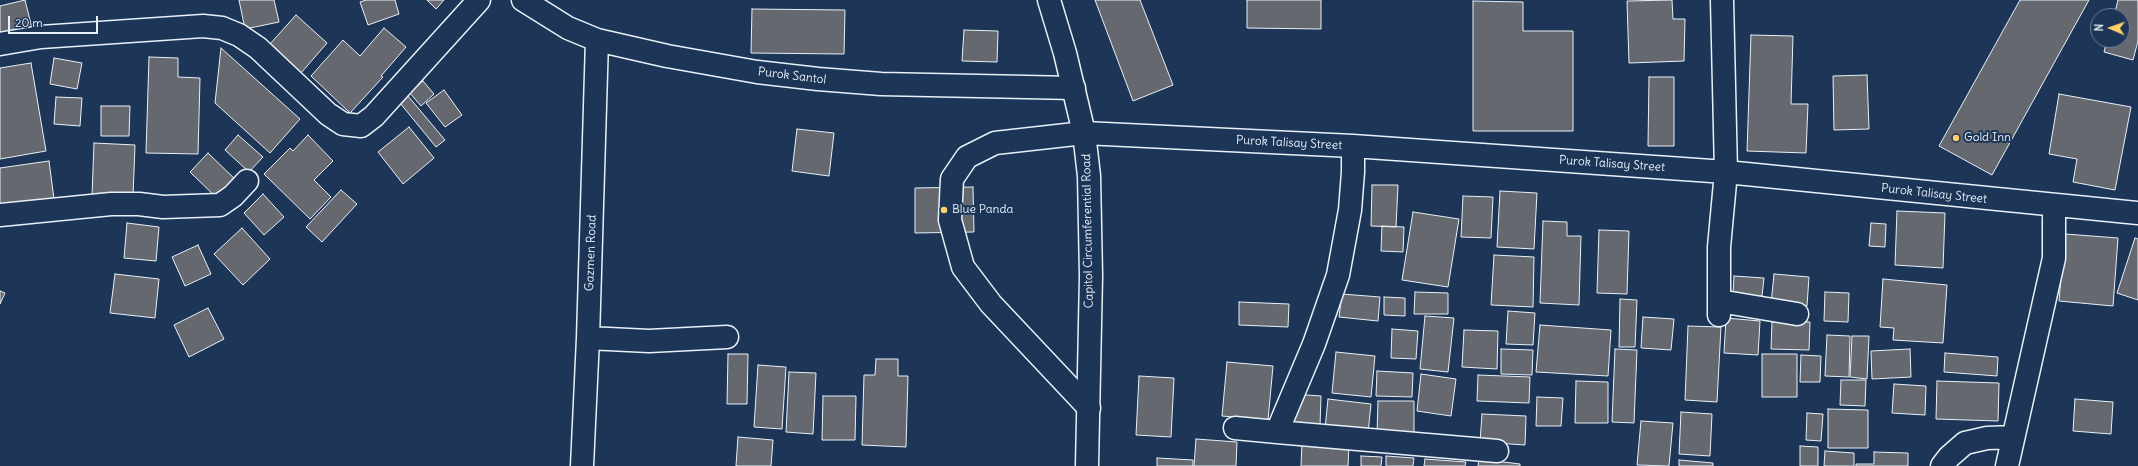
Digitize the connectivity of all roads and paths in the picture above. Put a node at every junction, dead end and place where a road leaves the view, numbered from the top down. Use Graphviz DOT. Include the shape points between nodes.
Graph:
graph roads {
  1 [pos="479,0"];
  2 [pos="523,0"];
  3 [pos="1049,0"];
  4 [pos="1722,0"];
  5 [pos="597,40"];
  6 [pos="0,44"];
  7 [pos="1074,88"];
  8 [pos="1084,133"];
  9 [pos="1353,146"];
  10 [pos="1726,172"];
  11 [pos="247,180"];
  12 [pos="2054,206"];
  13 [pos="2138,213"];
  14 [pos="0,215"];
  15 [pos="1797,314"];
  16 [pos="727,337"];
  17 [pos="588,338"];
  18 [pos="1089,408"];
  19 [pos="1235,428"];
  20 [pos="1277,432"];
  21 [pos="2013,437"];
  22 [pos="1497,452"];
  23 [pos="582,466"];
  24 [pos="1087,466"];
  25 [pos="1942,466"];
  26 [pos="2007,466"];
  1 -- 6 [label="street" via="362,126 343,124 328,114 258,48 239,35 222,28 203,26 41,37"];
  2 -- 5 [label="street, Purok Santol" via="568,28"];
  3 -- 7 [label="street, Capitol Circumferential Road"];
  4 -- 10 [label="street"];
  5 -- 7 [label="street, Purok Santol" via="667,56 818,79 924,85"];
  5 -- 17 [label="street, Gazmen Road"];
  7 -- 8 [label="street, Capitol Circumferential Road"];
  8 -- 9 [label="street, Purok Talisay Street"];
  8 -- 18 [label="street, Capitol Circumferential Road" via="1089,176 1090,228"];
  8 -- 18 [label="street, Purok Talisay Street" via="995,143 967,157 952,179 950,220 963,266 991,304"];
  9 -- 10 [label="street, Purok Talisay Street"];
  9 -- 20 [label="street" via="1350,210 1338,275 1314,344"];
  10 -- 12 [label="street, Purok Talisay Street"];
  10 -- 15 [label="street" via="1719,247 1719,308"];
  11 -- 14 [label="street" via="233,196 220,205 163,207 111,204"];
  12 -- 13 [label="street, Purok Talisay Street"];
  12 -- 21 [label="street" via="2054,258"];
  16 -- 17 [label="street" via="649,342"];
  17 -- 23 [label="street, Gazmen Road"];
  18 -- 24 [label="street, Capitol Circumferential Road"];
  19 -- 20 [label="street"];
  20 -- 22 [label="street"];
  21 -- 25 [label="street" via="1987,438 1965,443"];
  21 -- 26 [label="street"];
}
